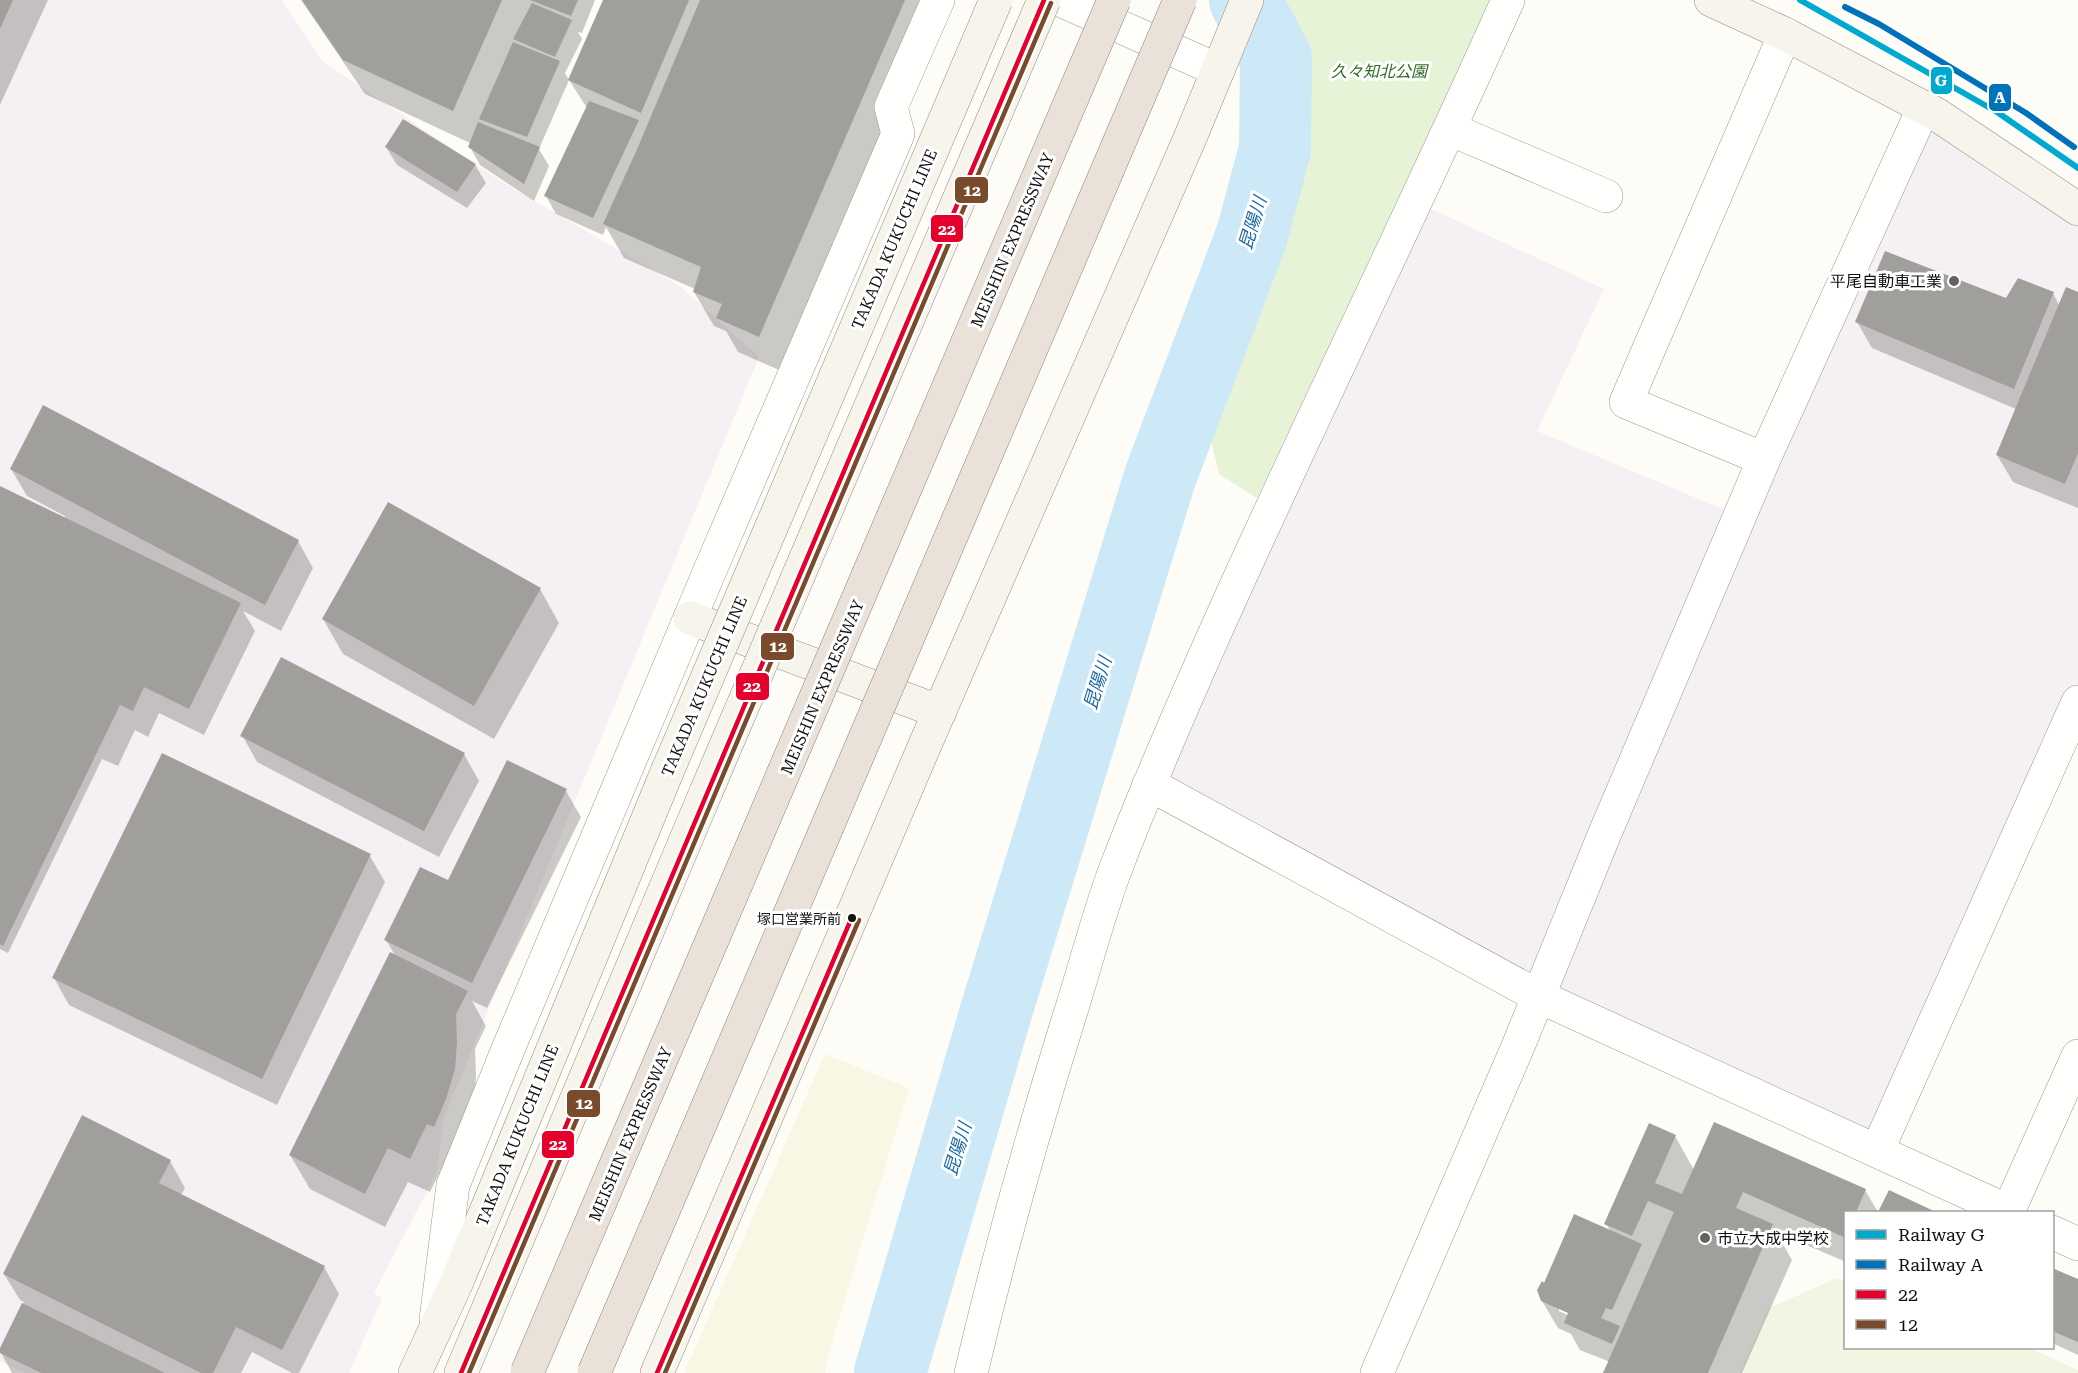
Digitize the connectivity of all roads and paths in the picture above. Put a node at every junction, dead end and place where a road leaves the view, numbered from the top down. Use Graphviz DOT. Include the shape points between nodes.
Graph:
graph roads {
  1 [pos="938,0"];
  2 [pos="996,0"];
  3 [pos="1044,0"];
  4 [pos="1060,0"];
  5 [pos="1114,0"];
  6 [pos="1180,0"];
  7 [pos="1247,0"];
  8 [pos="1508,0"];
  9 [pos="1711,0"];
  10 [pos="1785,34"];
  11 [pos="1218,70"];
  12 [pos="1924,106"];
  13 [pos="1450,129"];
  14 [pos="1606,196"];
  15 [pos="2078,210"];
  16 [pos="1764,459"];
  17 [pos="690,618"];
  18 [pos="2078,702"];
  19 [pos="940,712"];
  20 [pos="1149,784"];
  21 [pos="1538,996"];
  22 [pos="2078,1056"];
  23 [pos="1877,1151"];
  24 [pos="2007,1211"];
  25 [pos="2009,1211"];
  26 [pos="2054,1233"];
  27 [pos="2078,1244"];
  28 [pos="434,1334"];
  29 [pos="416,1373"];
  30 [pos="461,1373"];
  31 [pos="527,1373"];
  32 [pos="594,1373"];
  33 [pos="657,1373"];
  34 [pos="971,1373"];
  35 [pos="1377,1373"];
  1 -- 17 [label="street" via="891,107 898,134"];
  2 -- 28 [label="main road, TAKADA KUKUCHI LINE, bridge" via="667,772"];
  3 -- 30 [label="main road, bridge"];
  4 -- 11 [label="street"];
  5 -- 31 [label="highway, MEISHIN EXPRESSWAY, bridge"];
  6 -- 32 [label="highway, bridge"];
  7 -- 11 [label="main road"];
  8 -- 13 [label="street"];
  9 -- 10 [label="main road"];
  10 -- 12 [label="main road"];
  10 -- 16 [label="street" via="1626,402"];
  11 -- 19 [label="main road"];
  12 -- 15 [label="main road"];
  12 -- 16 [label="street"];
  13 -- 14 [label="street"];
  13 -- 20 [label="street" via="1292,463"];
  16 -- 21 [label="street"];
  17 -- 19 [label="main road"];
  17 -- 28 [label="street" via="453,1185"];
  18 -- 23 [label="street"];
  19 -- 33 [label="main road"];
  20 -- 21 [label="street"];
  20 -- 34 [label="street" via="1113,876 1056,1058"];
  21 -- 23 [label="street"];
  21 -- 35 [label="street"];
  22 -- 25 [label="street"];
  23 -- 24 [label="street"];
  26 -- 27 [label="street"];
  28 -- 29 [label="main road, TAKADA KUKUCHI LINE"];
}
